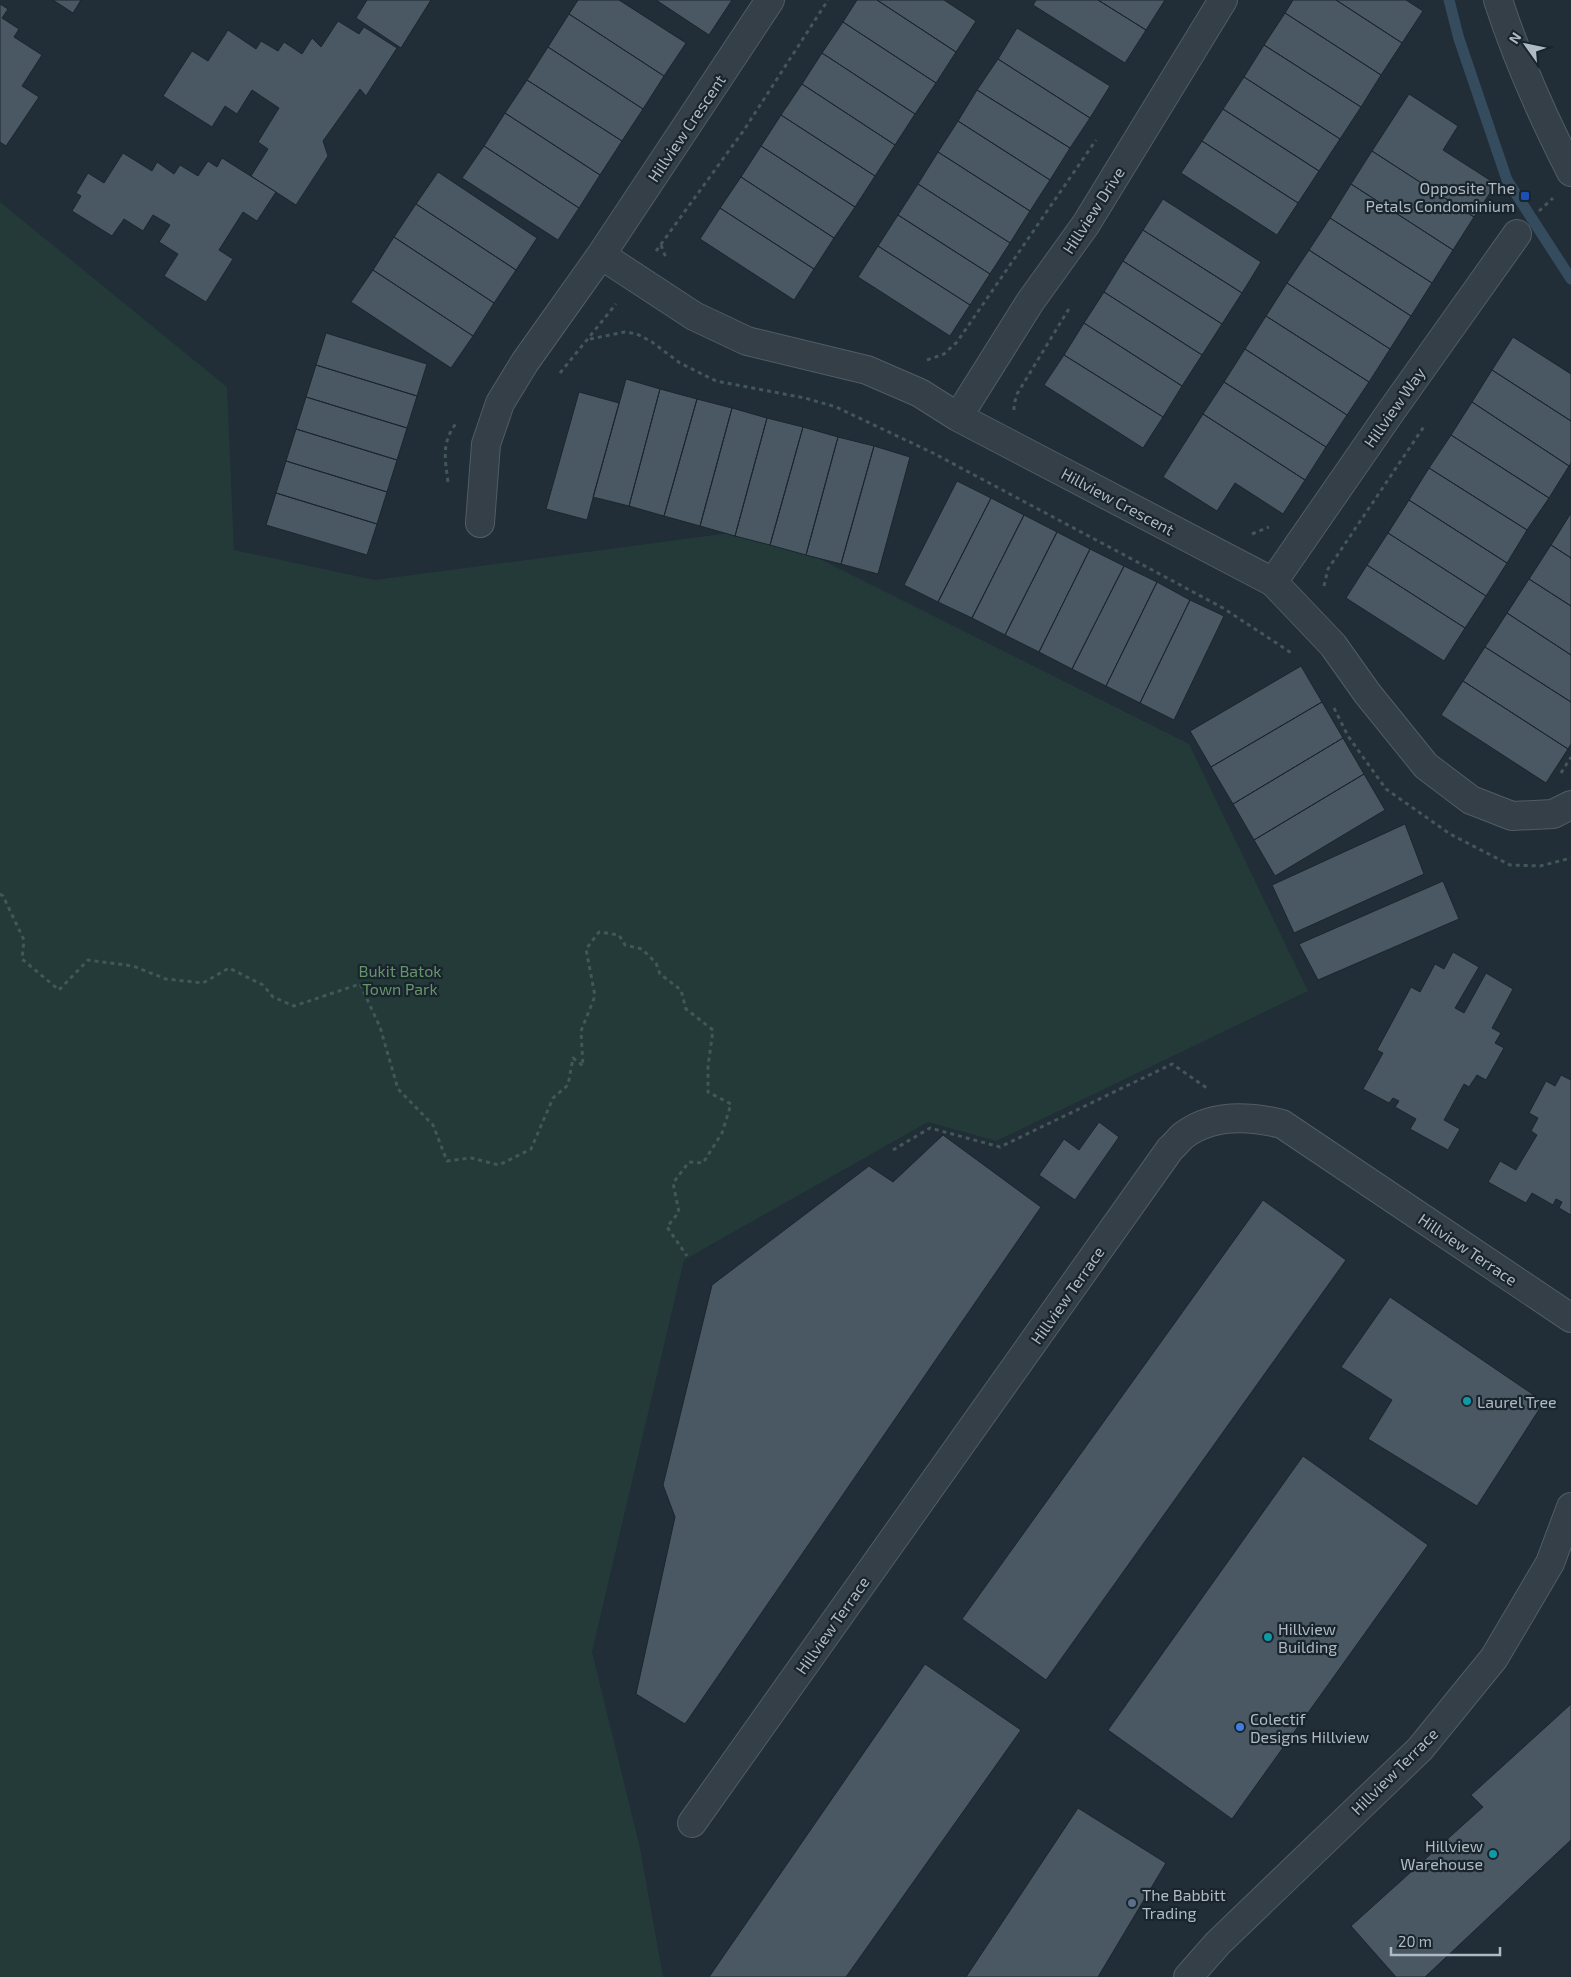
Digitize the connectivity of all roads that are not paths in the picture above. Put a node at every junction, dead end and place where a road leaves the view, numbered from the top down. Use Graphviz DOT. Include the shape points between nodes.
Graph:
graph roads {
  1 [pos="770,0"];
  2 [pos="1223,0"];
  3 [pos="1498,0"];
  4 [pos="1571,172"];
  5 [pos="1517,234"];
  6 [pos="601,255"];
  7 [pos="958,417"];
  8 [pos="480,523"];
  9 [pos="1273,582"];
  10 [pos="1571,805"];
  11 [pos="1571,1318"];
  12 [pos="1571,1507"];
  13 [pos="692,1823"];
  14 [pos="1188,1977"];
  1 -- 6 [label="street, Hillview Crescent"];
  2 -- 7 [label="street, Hillview Drive" via="1086,224 1030,302"];
  3 -- 4 [label="street" via="1508,32"];
  5 -- 9 [label="street, Hillview Way"];
  6 -- 7 [label="street, Hillview Crescent" via="694,316 747,341 867,370 920,393"];
  6 -- 8 [label="street, Hillview Crescent" via="500,403 486,444"];
  7 -- 9 [label="street, Hillview Crescent"];
  9 -- 10 [label="street, Hillview Crescent" via="1333,645 1426,766 1471,800 1512,816 1553,814"];
  11 -- 13 [label="street, Hillview Terrace" via="1282,1124 1250,1118 1222,1119 1184,1135 1170,1149"];
  12 -- 14 [label="street, Hillview Terrace" via="1550,1563 1494,1658 1420,1749 1218,1943"];
}
